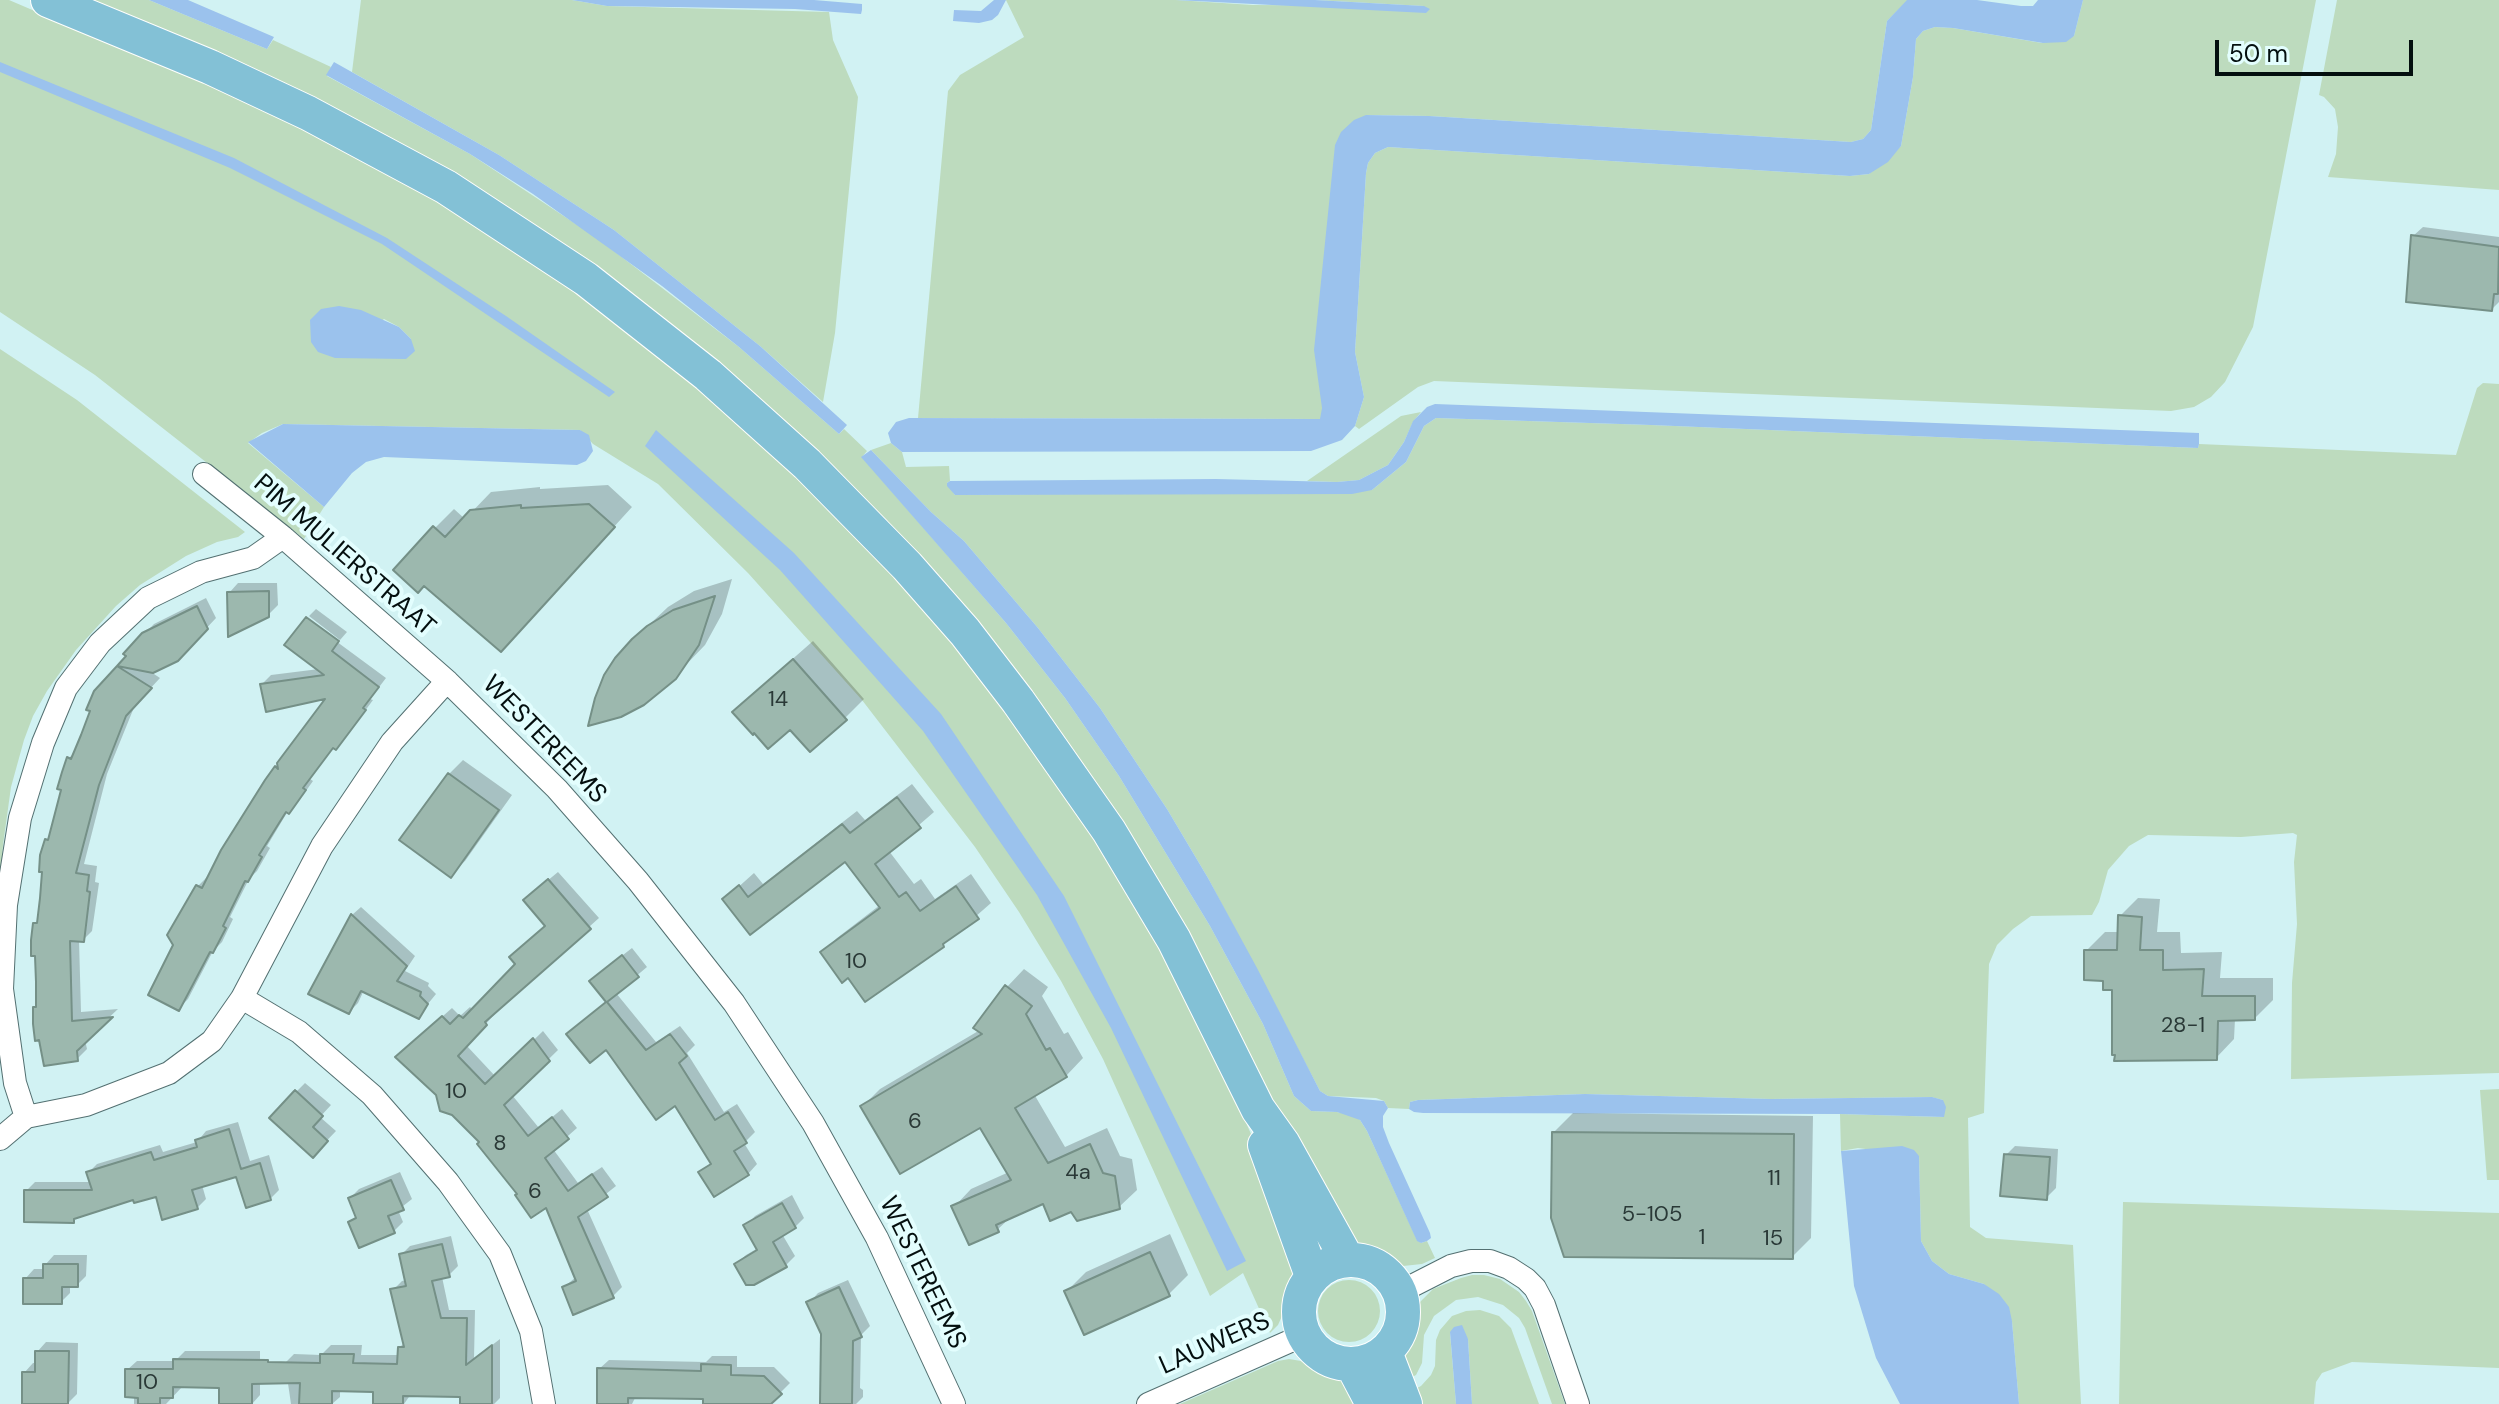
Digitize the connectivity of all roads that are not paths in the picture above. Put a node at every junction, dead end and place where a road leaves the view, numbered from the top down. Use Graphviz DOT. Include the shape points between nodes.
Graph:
graph roads {
  1 [pos="48,0"];
  2 [pos="204,474"];
  3 [pos="283,537"];
  4 [pos="447,681"];
  5 [pos="242,998"];
  6 [pos="1258,1109"];
  7 [pos="26,1117"];
  8 [pos="0,1139"];
  9 [pos="1347,1259"];
  10 [pos="1312,1276"];
  11 [pos="1400,1292"];
  12 [pos="1304,1335"];
  13 [pos="1385,1352"];
  14 [pos="1352,1364"];
  15 [pos="544,1404"];
  16 [pos="954,1404"];
  17 [pos="1148,1404"];
  18 [pos="1373,1404"];
  19 [pos="1405,1404"];
  20 [pos="1578,1404"];
  1 -- 6 [label="main road" via="266,93 446,187 586,279 708,375 807,464 965,632 1055,753 1174,940"];
  2 -- 3 [label="street, PIM MULIERSTRAAT"];
  3 -- 4 [label="street, PIM MULIERSTRAAT"];
  3 -- 7 [label="street" via="253,558 201,572 148,598 100,643 66,688 20,818 6,905 2,989 15,1083"];
  4 -- 5 [label="street, WESTEREEMS" via="392,742 322,846"];
  4 -- 16 [label="street, WESTEREEMS" via="557,789 734,1003 813,1123 870,1225"];
  5 -- 7 [label="street, WESTEREEMS" via="212,1041 169,1073 86,1105"];
  5 -- 15 [label="street" via="299,1032 372,1095 448,1182 500,1254 531,1331"];
  6 -- 9 [label="main road"];
  6 -- 10 [label="main road" via="1267,1152"];
  7 -- 8 [label="street, WESTEREEMS"];
  9 -- 10 [label="main road"];
  9 -- 11 [label="main road" via="1368,1262 1387,1273"];
  10 -- 12 [label="main road" via="1299,1314"];
  11 -- 13 [label="main road" via="1404,1313 1398,1335"];
  11 -- 20 [label="street" via="1471,1261 1509,1268 1535,1288 1544,1305"];
  12 -- 14 [label="main road" via="1317,1351"];
  12 -- 17 [label="street, LAUWERS"];
  13 -- 14 [label="main road"];
  13 -- 19 [label="main road"];
  14 -- 18 [label="main road"];
}
